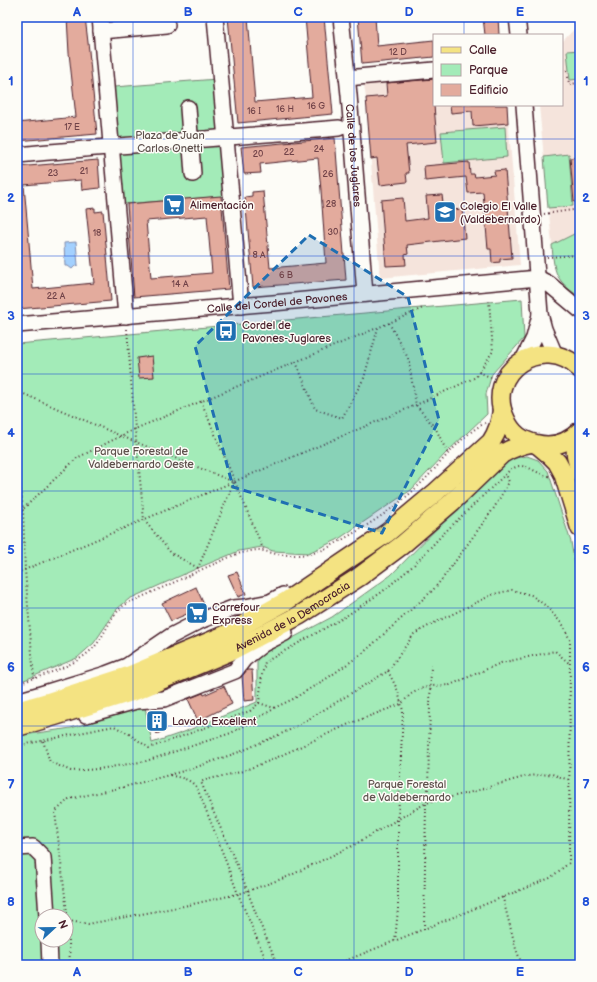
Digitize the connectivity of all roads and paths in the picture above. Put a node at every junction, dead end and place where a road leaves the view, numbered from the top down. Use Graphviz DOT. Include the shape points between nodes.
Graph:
graph roads {
  1 [pos="216,17"];
  2 [pos="341,17"];
  3 [pos="518,17"];
  4 [pos="124,23"];
  5 [pos="101,24"];
  6 [pos="167,25"];
  7 [pos="519,34"];
  8 [pos="433,70"];
  9 [pos="563,71"];
  10 [pos="347,78"];
  11 [pos="580,84"];
  12 [pos="524,106"];
  13 [pos="188,108"];
  14 [pos="339,128"];
  15 [pos="226,138"];
  16 [pos="190,140"];
  17 [pos="111,146"];
  18 [pos="17,155"];
  19 [pos="193,174"];
  20 [pos="580,209"];
  21 [pos="549,213"];
  22 [pos="580,255"];
  23 [pos="546,257"];
  24 [pos="538,278"];
  25 [pos="365,294"];
  26 [pos="489,302"];
  27 [pos="241,306"];
  28 [pos="423,308"];
  29 [pos="580,310"];
  30 [pos="540,314"];
  31 [pos="126,316"];
  32 [pos="389,323"];
  33 [pos="17,325"];
  34 [pos="378,328"];
  35 [pos="566,355"];
  36 [pos="523,360"];
  37 [pos="296,362"];
  38 [pos="580,369"];
  39 [pos="479,372"];
  40 [pos="494,378"];
  41 [pos="17,391"];
  42 [pos="201,401"];
  43 [pos="416,405"];
  44 [pos="502,410"];
  45 [pos="488,421"];
  46 [pos="135,429"];
  47 [pos="577,433"];
  48 [pos="120,436"];
  49 [pos="136,442"];
  50 [pos="534,444"];
  51 [pos="449,454"];
  52 [pos="17,458"];
  53 [pos="580,472"];
  54 [pos="506,474"];
  55 [pos="234,482"];
  56 [pos="23,509"];
  57 [pos="17,518"];
  58 [pos="144,520"];
  59 [pos="580,528"];
  60 [pos="387,533"];
  61 [pos="264,552"];
  62 [pos="25,570"];
  63 [pos="198,570"];
  64 [pos="17,573"];
  65 [pos="432,664"];
  66 [pos="570,664"];
  67 [pos="388,672"];
  68 [pos="34,678"];
  69 [pos="17,684"];
  70 [pos="431,686"];
  71 [pos="17,701"];
  72 [pos="260,703"];
  73 [pos="401,704"];
  74 [pos="274,708"];
  75 [pos="17,711"];
  76 [pos="17,728"];
  77 [pos="43,741"];
  78 [pos="170,775"];
  79 [pos="569,780"];
  80 [pos="426,803"];
  81 [pos="398,819"];
  82 [pos="17,848"];
  83 [pos="248,891"];
  84 [pos="238,894"];
  85 [pos="503,897"];
  86 [pos="46,908"];
  87 [pos="66,908"];
  88 [pos="74,922"];
  89 [pos="424,929"];
  90 [pos="395,941"];
  91 [pos="49,948"];
  92 [pos="69,948"];
  93 [pos="50,965"];
  94 [pos="70,965"];
  95 [pos="266,965"];
  96 [pos="278,965"];
  97 [pos="336,965"];
  98 [pos="522,965"];
  1 -- 15 [label="street"];
  2 -- 10 [label="street, Calle de los Juglares"];
  3 -- 7 [label="street"];
  4 -- 5 [label="street"];
  4 -- 6 [label="street"];
  5 -- 17 [label="street"];
  8 -- 10 [label="street"];
  9 -- 11 [label="path" via="567,70 569,84"];
  10 -- 25 [label="street, Calle de los Juglares"];
  12 -- 24 [label="street"];
  13 -- 16 [label="street"];
  14 -- 15 [label="street"];
  15 -- 16 [label="street"];
  15 -- 27 [label="street"];
  16 -- 17 [label="street"];
  16 -- 19 [label="street"];
  17 -- 18 [label="street"];
  17 -- 31 [label="street"];
  20 -- 21 [label="path"];
  22 -- 23 [label="path"];
  24 -- 25 [label="street, Calle del Cordel de Pavones"];
  24 -- 29 [label="street"];
  24 -- 30 [label="street"];
  25 -- 27 [label="street, Calle del Cordel de Pavones"];
  26 -- 39 [label="path" via="493,351"];
  27 -- 31 [label="street, Calle del Cordel de Pavones"];
  28 -- 32 [label="path"];
  30 -- 35 [label="street" via="544,329"];
  30 -- 36 [label="street" via="534,338"];
  31 -- 33 [label="street, Calle del Cordel de Pavones"];
  31 -- 46 [label="path"];
  32 -- 34 [label="path"];
  32 -- 43 [label="path" via="408,358"];
  34 -- 37 [label="path"];
  34 -- 37 [label="path" via="364,378 342,418 315,409"];
  35 -- 36 [label="main road" via="546,354"];
  35 -- 38 [label="main road"];
  36 -- 44 [label="main road" via="511,370 504,382"];
  37 -- 42 [label="path"];
  39 -- 40 [label="path"];
  39 -- 43 [label="path" via="476,377"];
  41 -- 48 [label="path"];
  42 -- 46 [label="path"];
  42 -- 55 [label="path"];
  43 -- 51 [label="path" via="436,430"];
  43 -- 55 [label="path"];
  44 -- 50 [label="main road" via="512,430"];
  44 -- 60 [label="main road, Avenida de la Democracia" via="500,425 491,442"];
  45 -- 51 [label="path" via="476,427"];
  46 -- 48 [label="path"];
  46 -- 49 [label="path"];
  47 -- 50 [label="main road, Avenida de la Democracia" via="559,444"];
  47 -- 53 [label="main road" via="576,456"];
  48 -- 49 [label="path"];
  48 -- 56 [label="path" via="76,458"];
  49 -- 55 [label="path"];
  49 -- 58 [label="path"];
  50 -- 59 [label="main road" via="554,459 563,473"];
  50 -- 76 [label="main road, Avenida de la Democracia" via="520,445 502,454 402,545 359,577 300,615 231,651 135,691"];
  51 -- 61 [label="path" via="402,500 375,520 326,549 299,556"];
  52 -- 56 [label="path"];
  54 -- 74 [label="path" via="510,482 494,508 433,590 363,654 323,681"];
  55 -- 58 [label="path"];
  55 -- 61 [label="path"];
  55 -- 63 [label="path"];
  56 -- 57 [label="path"];
  56 -- 62 [label="path"];
  58 -- 62 [label="path"];
  58 -- 63 [label="path" via="171,553"];
  60 -- 71 [label="street" via="270,602 233,608 202,620 172,636 127,666"];
  60 -- 75 [label="main road, Avenida de la Democracia" via="285,602 225,635 128,676"];
  61 -- 63 [label="path" via="258,550 239,554"];
  62 -- 64 [label="path"];
  62 -- 68 [label="path"];
  63 -- 68 [label="path" via="130,602 115,615 95,646 87,653 66,667"];
  65 -- 70 [label="path"];
  66 -- 67 [label="path" via="570,640 563,626 541,602 531,595 512,590 494,594 414,634"];
  66 -- 70 [label="path" via="555,651 501,663 450,685"];
  66 -- 79 [label="path"];
  67 -- 73 [label="path"];
  67 -- 78 [label="path" via="292,729 242,750"];
  68 -- 69 [label="path"];
  70 -- 73 [label="path" via="411,694"];
  70 -- 80 [label="path"];
  72 -- 74 [label="path"];
  73 -- 81 [label="path" via="404,711"];
  73 -- 83 [label="path" via="348,724 269,761 202,782"];
  74 -- 77 [label="path" via="231,733 146,761 99,769 71,770 50,762"];
  78 -- 84 [label="path" via="184,778 197,788"];
  78 -- 87 [label="path" via="70,798 55,812"];
  79 -- 80 [label="path" via="552,774 526,776"];
  79 -- 85 [label="path" via="569,863 550,878"];
  80 -- 81 [label="path"];
  80 -- 89 [label="path"];
  81 -- 83 [label="path" via="352,846 287,877"];
  81 -- 90 [label="path" via="398,909"];
  82 -- 86 [label="street" via="40,849 43,857"];
  83 -- 84 [label="path"];
  83 -- 96 [label="path"];
  84 -- 88 [label="path" via="88,924"];
  84 -- 95 [label="path"];
  85 -- 89 [label="path"];
  85 -- 98 [label="path"];
  89 -- 90 [label="path"];
  90 -- 97 [label="path"];
  91 -- 93 [label="street"];
  92 -- 94 [label="path"];
}
